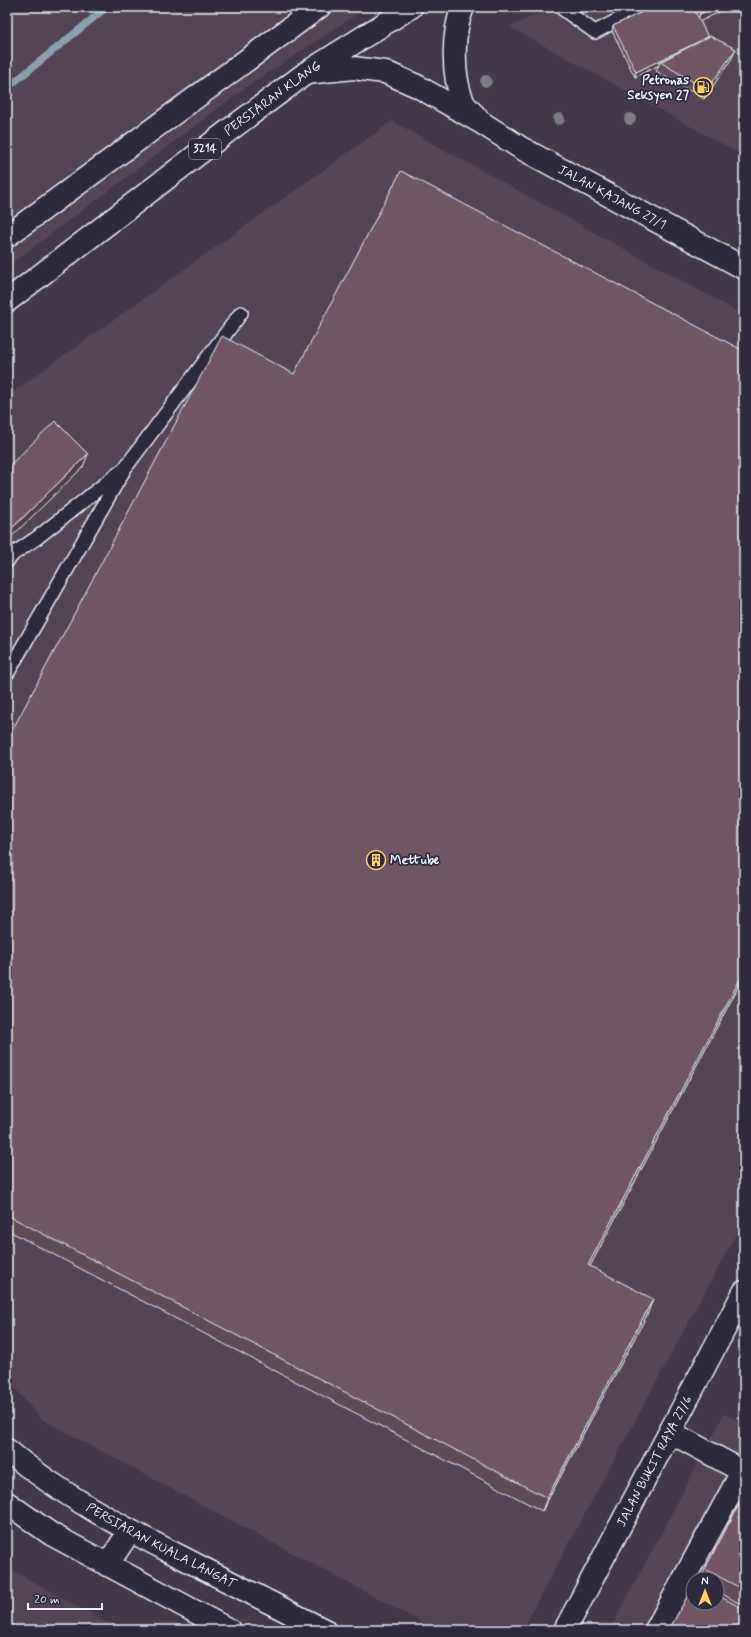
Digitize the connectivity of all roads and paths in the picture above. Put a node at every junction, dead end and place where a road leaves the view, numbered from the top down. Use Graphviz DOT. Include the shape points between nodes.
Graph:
graph roads {
  1 [pos="319,7"];
  2 [pos="411,7"];
  3 [pos="463,7"];
  4 [pos="560,7"];
  5 [pos="643,7"];
  6 [pos="306,73"];
  7 [pos="482,123"];
  8 [pos="7,236"];
  9 [pos="744,268"];
  10 [pos="7,300"];
  11 [pos="241,313"];
  12 [pos="125,468"];
  13 [pos="7,561"];
  14 [pos="7,674"];
  15 [pos="744,1292"];
  16 [pos="670,1432"];
  17 [pos="7,1450"];
  18 [pos="743,1472"];
  19 [pos="7,1503"];
  20 [pos="130,1531"];
  21 [pos="107,1565"];
  22 [pos="694,1571"];
  23 [pos="685,1589"];
  24 [pos="229,1630"];
  25 [pos="324,1630"];
  26 [pos="565,1630"];
  27 [pos="656,1630"];
  1 -- 8 [label="main road"];
  2 -- 6 [label="main road, PERSIARAN KLANG / 3214"];
  3 -- 7 [label="main road, JALAN KAJANG 27/1" via="455,41 457,76 463,103"];
  4 -- 5 [label="lane" via="595,32"];
  6 -- 7 [label="main road, JALAN KAJANG 27/1" via="353,68 385,72 417,86"];
  6 -- 10 [label="main road, PERSIARAN KLANG / 3214"];
  7 -- 9 [label="main road, JALAN KAJANG 27/1" via="520,148"];
  11 -- 12 [label="lane"];
  12 -- 13 [label="lane"];
  12 -- 14 [label="lane"];
  15 -- 16 [label="main road, JALAN BUKIT RAYA 27/6"];
  16 -- 18 [label="main road"];
  16 -- 26 [label="main road, JALAN BUKIT RAYA 27/6"];
  17 -- 20 [label="main road, PERSIARAN KUALA LANGAT" via="26,1466 73,1497"];
  18 -- 22 [label="main road"];
  19 -- 21 [label="main road" via="51,1534"];
  20 -- 21 [label="main road"];
  20 -- 25 [label="main road, PERSIARAN KUALA LANGAT"];
  21 -- 24 [label="main road"];
  23 -- 27 [label="main road"];
}
